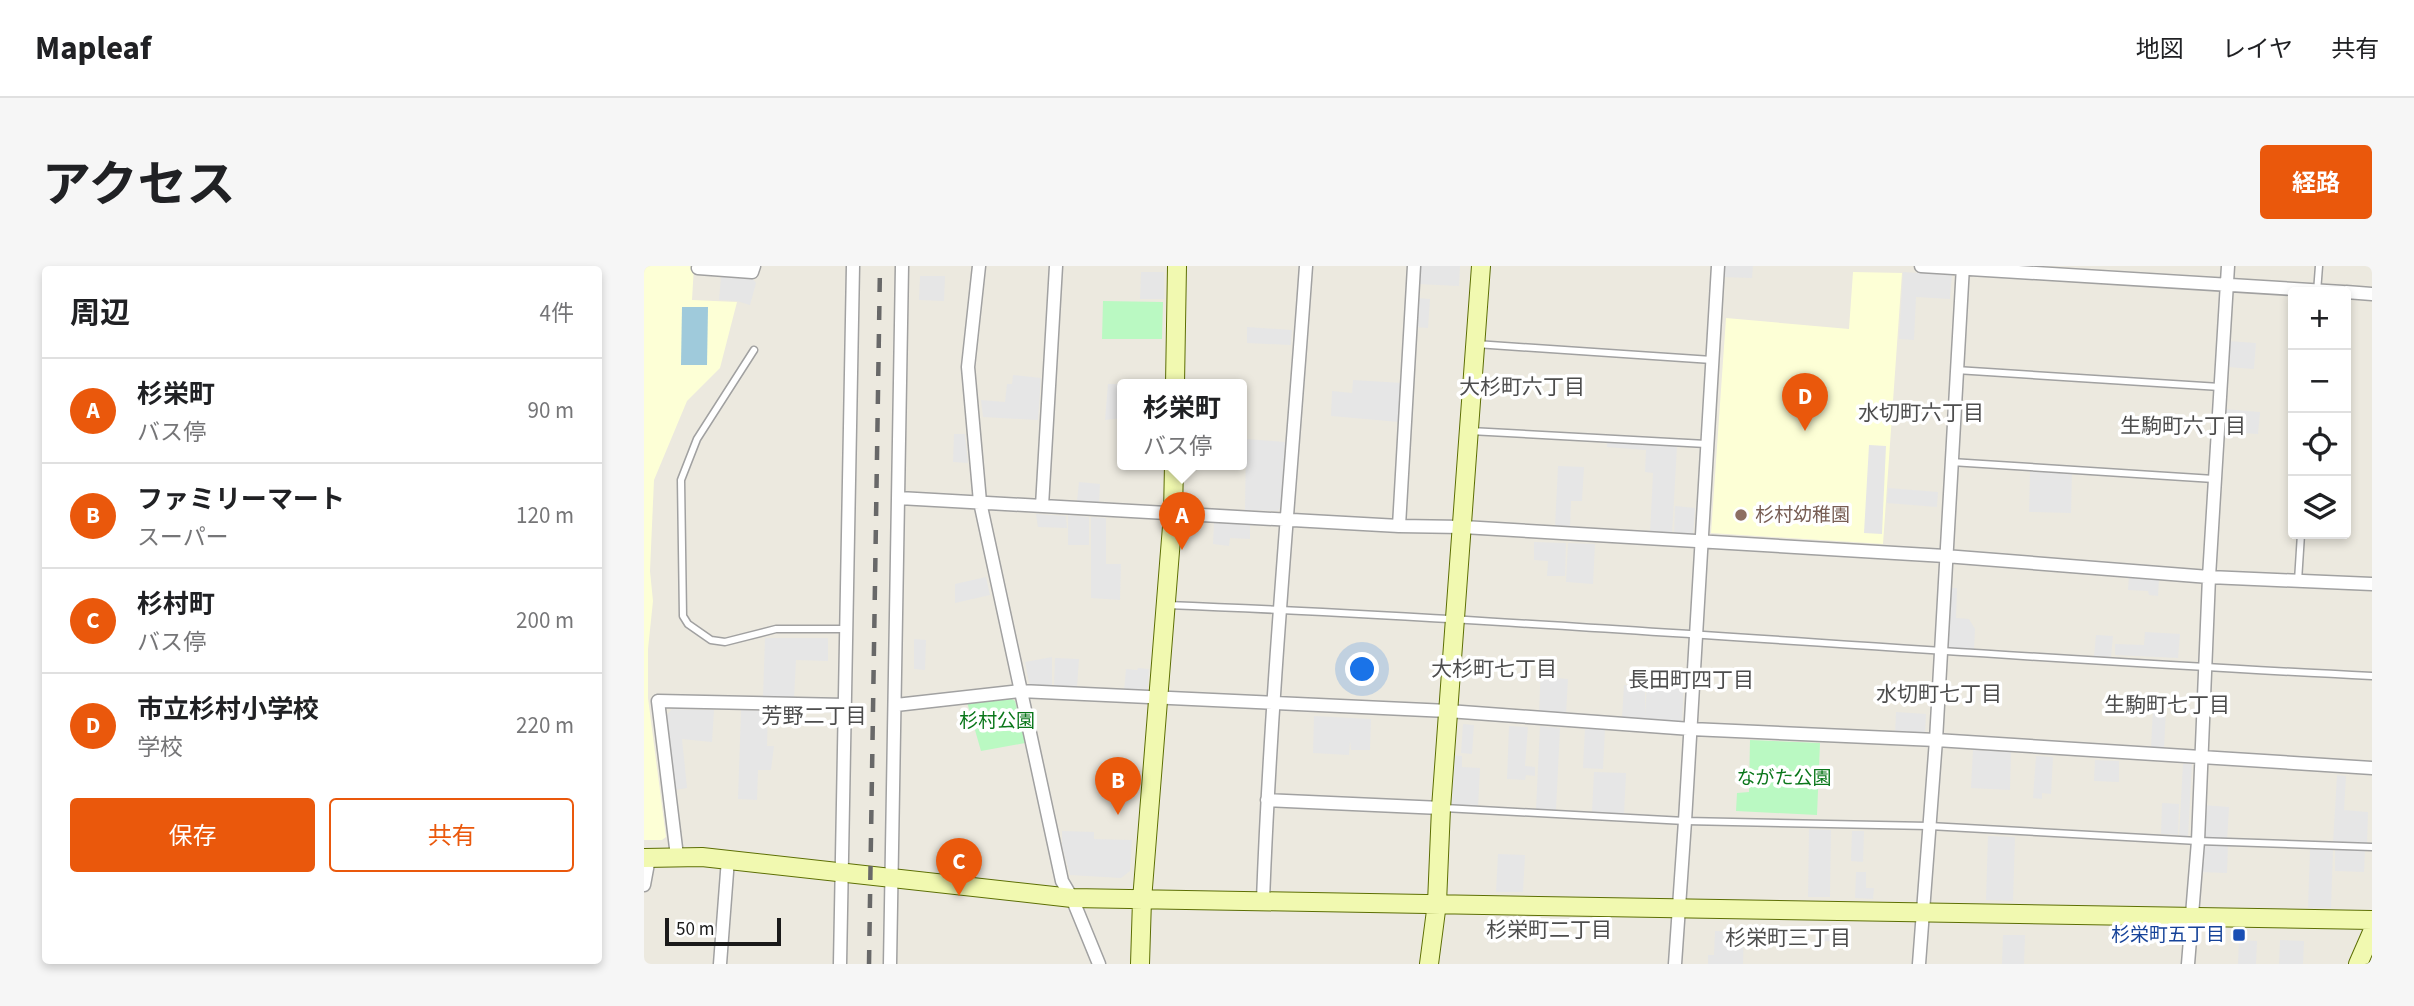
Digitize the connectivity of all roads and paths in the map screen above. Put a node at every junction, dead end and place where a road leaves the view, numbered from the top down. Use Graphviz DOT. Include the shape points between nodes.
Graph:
graph roads {
  1 [pos="699,266"];
  2 [pos="754,266"];
  3 [pos="853,266"];
  4 [pos="902,266"];
  5 [pos="979,266"];
  6 [pos="1056,266"];
  7 [pos="1177,266"];
  8 [pos="1306,266"];
  9 [pos="1414,266"];
  10 [pos="1481,266"];
  11 [pos="1718,266"];
  12 [pos="1921,266"];
  13 [pos="2228,266"];
  14 [pos="2319,266"];
  15 [pos="1963,267"];
  16 [pos="2227,286"];
  17 [pos="2317,287"];
  18 [pos="2288,289"];
  19 [pos="2351,292"];
  20 [pos="2372,294"];
  21 [pos="1475,344"];
  22 [pos="754,350"];
  23 [pos="1712,360"];
  24 [pos="1956,370"];
  25 [pos="1175,379"];
  26 [pos="2220,387"];
  27 [pos="1469,431"];
  28 [pos="1706,444"];
  29 [pos="1950,462"];
  30 [pos="1174,470"];
  31 [pos="2214,479"];
  32 [pos="899,498"];
  33 [pos="980,502"];
  34 [pos="1042,506"];
  35 [pos="1173,514"];
  36 [pos="1288,519"];
  37 [pos="1399,526"];
  38 [pos="1463,527"];
  39 [pos="2301,539"];
  40 [pos="1701,542"];
  41 [pos="1945,556"];
  42 [pos="2209,577"];
  43 [pos="2298,581"];
  44 [pos="2372,584"];
  45 [pos="1165,605"];
  46 [pos="1279,610"];
  47 [pos="1456,620"];
  48 [pos="846,629"];
  49 [pos="1696,633"];
  50 [pos="1940,650"];
  51 [pos="2205,668"];
  52 [pos="2372,676"];
  53 [pos="1020,691"];
  54 [pos="1158,698"];
  55 [pos="1275,704"];
  56 [pos="845,705"];
  57 [pos="896,705"];
  58 [pos="1448,710"];
  59 [pos="1691,729"];
  60 [pos="1936,740"];
  61 [pos="2202,756"];
  62 [pos="2372,768"];
  63 [pos="1267,800"];
  64 [pos="1441,808"];
  65 [pos="1685,821"];
  66 [pos="1929,826"];
  67 [pos="2198,841"];
  68 [pos="2372,847"];
  69 [pos="677,856"];
  70 [pos="646,858"];
  71 [pos="728,859"];
  72 [pos="843,872"];
  73 [pos="892,878"];
  74 [pos="644,885"];
  75 [pos="1072,898"];
  76 [pos="1142,900"];
  77 [pos="1263,900"];
  78 [pos="1437,903"];
  79 [pos="1680,908"];
  80 [pos="1922,912"];
  81 [pos="2193,917"];
  82 [pos="2372,920"];
  83 [pos="2372,932"];
  84 [pos="720,964"];
  85 [pos="840,964"];
  86 [pos="891,964"];
  87 [pos="1099,964"];
  88 [pos="1140,964"];
  89 [pos="1429,964"];
  90 [pos="1675,964"];
  91 [pos="1919,964"];
  92 [pos="2188,964"];
  93 [pos="2358,964"];
  1 -- 2 [label="street" via="752,272"];
  3 -- 48 [label="street"];
  4 -- 32 [label="street"];
  5 -- 33 [label="street" via="968,367"];
  6 -- 34 [label="street"];
  7 -- 25 [label="street"];
  8 -- 36 [label="street"];
  9 -- 37 [label="street"];
  10 -- 21 [label="street"];
  11 -- 23 [label="street"];
  12 -- 15 [label="street"];
  13 -- 16 [label="street"];
  14 -- 17 [label="lane"];
  15 -- 16 [label="street"];
  15 -- 24 [label="street"];
  16 -- 18 [label="street"];
  16 -- 26 [label="street"];
  19 -- 20 [label="street"];
  21 -- 23 [label="lane"];
  21 -- 27 [label="street"];
  22 -- 48 [label="lane" via="697,439 681,480 683,616 711,640 725,642 776,629"];
  23 -- 28 [label="street"];
  24 -- 26 [label="lane"];
  24 -- 29 [label="street"];
  26 -- 31 [label="street"];
  27 -- 28 [label="lane"];
  27 -- 38 [label="street"];
  28 -- 40 [label="street"];
  29 -- 31 [label="lane"];
  29 -- 41 [label="street"];
  30 -- 35 [label="street"];
  31 -- 42 [label="street"];
  32 -- 33 [label="street"];
  32 -- 57 [label="street"];
  33 -- 34 [label="street"];
  33 -- 53 [label="street"];
  34 -- 35 [label="street"];
  35 -- 36 [label="street"];
  35 -- 45 [label="street"];
  36 -- 37 [label="street"];
  36 -- 46 [label="street"];
  37 -- 38 [label="street"];
  38 -- 40 [label="street"];
  38 -- 47 [label="street"];
  39 -- 43 [label="lane"];
  40 -- 41 [label="street"];
  40 -- 49 [label="street"];
  41 -- 42 [label="street"];
  41 -- 50 [label="street"];
  42 -- 43 [label="street"];
  42 -- 51 [label="street"];
  43 -- 44 [label="street"];
  45 -- 46 [label="lane"];
  45 -- 54 [label="street"];
  46 -- 47 [label="lane"];
  46 -- 55 [label="street"];
  47 -- 49 [label="lane"];
  47 -- 58 [label="street"];
  48 -- 56 [label="street"];
  49 -- 50 [label="lane"];
  49 -- 59 [label="street"];
  50 -- 51 [label="lane"];
  50 -- 60 [label="street"];
  51 -- 52 [label="lane"];
  51 -- 61 [label="street"];
  53 -- 54 [label="street"];
  53 -- 57 [label="street"];
  53 -- 75 [label="street" via="1062,881"];
  54 -- 55 [label="street"];
  54 -- 76 [label="street"];
  55 -- 58 [label="street"];
  55 -- 63 [label="street"];
  56 -- 69 [label="street" via="658,701"];
  56 -- 72 [label="street"];
  57 -- 73 [label="street"];
  58 -- 59 [label="street"];
  58 -- 64 [label="street"];
  59 -- 60 [label="street"];
  59 -- 65 [label="street"];
  60 -- 61 [label="street"];
  60 -- 66 [label="street"];
  61 -- 62 [label="street"];
  61 -- 67 [label="street"];
  63 -- 64 [label="street"];
  63 -- 77 [label="street"];
  64 -- 65 [label="lane"];
  64 -- 78 [label="street"];
  65 -- 66 [label="lane"];
  65 -- 79 [label="street"];
  66 -- 67 [label="lane"];
  66 -- 80 [label="street"];
  67 -- 68 [label="lane"];
  67 -- 81 [label="street"];
  69 -- 70 [label="street"];
  69 -- 71 [label="street"];
  70 -- 74 [label="street"];
  71 -- 72 [label="street"];
  71 -- 84 [label="street"];
  72 -- 73 [label="street"];
  72 -- 85 [label="street"];
  73 -- 75 [label="street"];
  73 -- 86 [label="street"];
  75 -- 76 [label="street"];
  75 -- 87 [label="street"];
  76 -- 77 [label="street"];
  76 -- 88 [label="street"];
  77 -- 78 [label="street"];
  78 -- 79 [label="street"];
  78 -- 89 [label="street"];
  79 -- 80 [label="street"];
  79 -- 90 [label="street"];
  80 -- 81 [label="street"];
  80 -- 91 [label="street"];
  81 -- 82 [label="street"];
  81 -- 92 [label="street"];
  83 -- 93 [label="street"];
}
